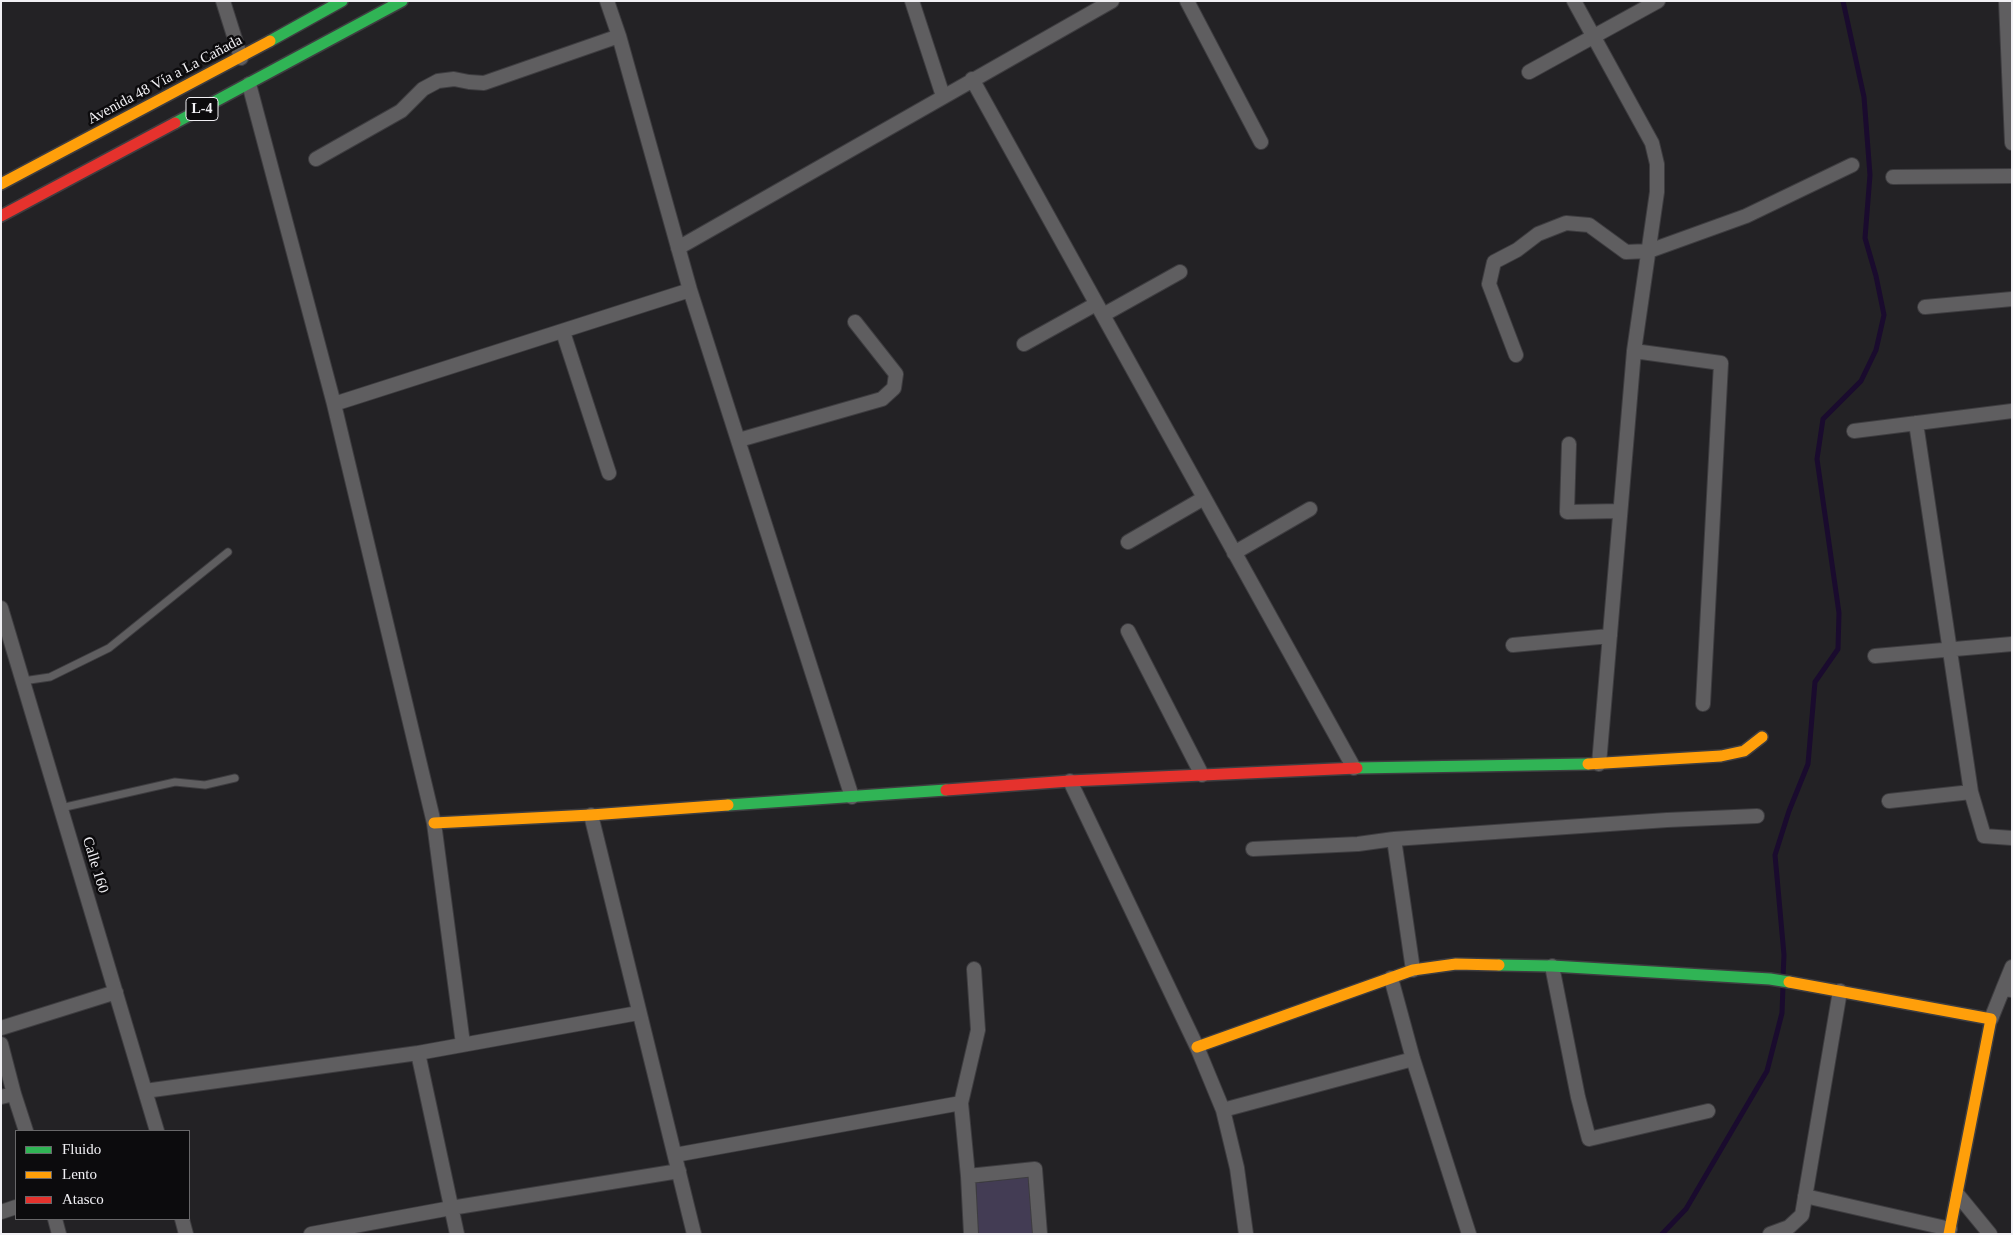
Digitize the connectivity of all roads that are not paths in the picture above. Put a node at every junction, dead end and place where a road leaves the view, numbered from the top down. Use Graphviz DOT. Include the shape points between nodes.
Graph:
graph roads {
  1 [pos="223,1"];
  2 [pos="342,1"];
  3 [pos="402,1"];
  4 [pos="607,1"];
  5 [pos="912,1"];
  6 [pos="1112,1"];
  7 [pos="1187,1"];
  8 [pos="1574,1"];
  9 [pos="1658,1"];
  10 [pos="2006,1"];
  11 [pos="619,36"];
  12 [pos="1594,37"];
  13 [pos="241,58"];
  14 [pos="1528,72"];
  15 [pos="972,79"];
  16 [pos="249,84"];
  17 [pos="943,96"];
  18 [pos="1261,142"];
  19 [pos="2012,143"];
  20 [pos="316,159"];
  21 [pos="1852,165"];
  22 [pos="1893,176"];
  23 [pos="2012,176"];
  24 [pos="1,184"];
  25 [pos="1,216"];
  26 [pos="678,248"];
  27 [pos="1649,251"];
  28 [pos="1180,272"];
  29 [pos="690,290"];
  30 [pos="2012,299"];
  31 [pos="1925,307"];
  32 [pos="1099,310"];
  33 [pos="855,322"];
  34 [pos="563,332"];
  35 [pos="1024,344"];
  36 [pos="1634,351"];
  37 [pos="1516,355"];
  38 [pos="334,404"];
  39 [pos="2012,411"];
  40 [pos="1916,423"];
  41 [pos="1854,431"];
  42 [pos="739,440"];
  43 [pos="1569,444"];
  44 [pos="609,473"];
  45 [pos="1204,498"];
  46 [pos="1310,510"];
  47 [pos="1620,511"];
  48 [pos="1128,542"];
  49 [pos="228,552"];
  50 [pos="1234,553"];
  51 [pos="1,608"];
  52 [pos="1128,631"];
  53 [pos="1610,636"];
  54 [pos="2012,644"];
  55 [pos="1514,646"];
  56 [pos="1948,650"];
  57 [pos="1875,656"];
  58 [pos="23,681"];
  59 [pos="1703,704"];
  60 [pos="1762,737"];
  61 [pos="1599,764"];
  62 [pos="1354,768"];
  63 [pos="1202,775"];
  64 [pos="236,778"];
  65 [pos="1070,781"];
  66 [pos="1971,792"];
  67 [pos="852,797"];
  68 [pos="1889,801"];
  69 [pos="61,808"];
  70 [pos="591,815"];
  71 [pos="1758,816"];
  72 [pos="434,822"];
  73 [pos="2012,838"];
  74 [pos="1394,839"];
  75 [pos="1253,849"];
  76 [pos="1552,966"];
  77 [pos="2012,967"];
  78 [pos="974,969"];
  79 [pos="1413,970"];
  80 [pos="1391,978"];
  81 [pos="2008,990"];
  82 [pos="1840,991"];
  83 [pos="116,992"];
  84 [pos="638,1013"];
  85 [pos="1991,1019"];
  86 [pos="1,1028"];
  87 [pos="1,1044"];
  88 [pos="463,1044"];
  89 [pos="1197,1047"];
  90 [pos="418,1053"];
  91 [pos="1413,1059"];
  92 [pos="145,1091"];
  93 [pos="7,1096"];
  94 [pos="961,1103"];
  95 [pos="1223,1110"];
  96 [pos="1708,1111"];
  97 [pos="25,1130"];
  98 [pos="157,1130"];
  99 [pos="675,1155"];
  100 [pos="679,1171"];
  101 [pos="968,1176"];
  102 [pos="1958,1195"];
  103 [pos="1805,1196"];
  104 [pos="15,1207"];
  105 [pos="451,1208"];
  106 [pos="1,1212"];
  107 [pos="54,1220"];
  108 [pos="182,1220"];
  109 [pos="1950,1231"];
  110 [pos="59,1234"];
  111 [pos="186,1234"];
  112 [pos="311,1234"];
  113 [pos="457,1234"];
  114 [pos="694,1234"];
  115 [pos="971,1234"];
  116 [pos="1040,1234"];
  117 [pos="1246,1234"];
  118 [pos="1468,1234"];
  119 [pos="1770,1234"];
  120 [pos="1990,1234"];
  1 -- 13 [label="street"];
  2 -- 13 [label="street, Avenida 48 Vía a La Cañada / L-4"];
  3 -- 16 [label="street, L-4"];
  4 -- 11 [label="street"];
  5 -- 17 [label="street"];
  6 -- 15 [label="street"];
  7 -- 18 [label="street"];
  8 -- 12 [label="street"];
  9 -- 12 [label="street"];
  10 -- 19 [label="street"];
  11 -- 20 [label="street" via="484,83 454,79 438,81 423,89 401,111"];
  11 -- 26 [label="street"];
  12 -- 14 [label="street"];
  12 -- 27 [label="street" via="1652,143 1657,164 1657,192"];
  13 -- 24 [label="street, Avenida 48 Vía a La Cañada / L-4"];
  15 -- 17 [label="street"];
  15 -- 32 [label="street"];
  16 -- 25 [label="street, L-4"];
  16 -- 38 [label="street"];
  17 -- 26 [label="street"];
  21 -- 27 [label="street" via="1746,216"];
  22 -- 23 [label="street"];
  26 -- 29 [label="street"];
  27 -- 36 [label="street"];
  27 -- 37 [label="street" via="1626,252 1589,225 1566,223 1538,234 1494,262 1489,284"];
  28 -- 32 [label="street"];
  29 -- 34 [label="street"];
  29 -- 42 [label="street"];
  30 -- 31 [label="street"];
  32 -- 35 [label="street"];
  32 -- 45 [label="street"];
  33 -- 42 [label="street" via="896,374 894,388 882,399"];
  34 -- 38 [label="street"];
  34 -- 44 [label="street"];
  36 -- 47 [label="street"];
  36 -- 59 [label="street" via="1721,363"];
  38 -- 72 [label="street"];
  39 -- 40 [label="street"];
  40 -- 41 [label="street"];
  40 -- 56 [label="street"];
  42 -- 67 [label="street"];
  43 -- 47 [label="street" via="1568,512"];
  45 -- 48 [label="street"];
  45 -- 50 [label="street"];
  46 -- 50 [label="street"];
  47 -- 53 [label="street"];
  49 -- 58 [label="lane" via="109,648 50,677"];
  50 -- 62 [label="street"];
  51 -- 58 [label="street, Calle 160"];
  52 -- 63 [label="street"];
  53 -- 55 [label="street"];
  53 -- 61 [label="street"];
  54 -- 56 [label="street"];
  56 -- 57 [label="street"];
  56 -- 66 [label="street"];
  58 -- 69 [label="street, Calle 160"];
  60 -- 61 [label="street" via="1744,751 1721,756"];
  61 -- 62 [label="street"];
  62 -- 63 [label="street"];
  63 -- 65 [label="street"];
  64 -- 69 [label="lane" via="205,785 175,782"];
  65 -- 67 [label="street"];
  65 -- 89 [label="street"];
  66 -- 68 [label="street"];
  66 -- 73 [label="street" via="1984,836"];
  67 -- 70 [label="street"];
  69 -- 83 [label="street, Calle 160"];
  70 -- 72 [label="street"];
  70 -- 84 [label="street"];
  71 -- 74 [label="street"];
  72 -- 88 [label="street"];
  74 -- 75 [label="street"];
  74 -- 79 [label="street"];
  76 -- 79 [label="street" via="1456,964"];
  76 -- 82 [label="street" via="1770,979"];
  76 -- 96 [label="street" via="1589,1139"];
  77 -- 81 [label="street"];
  78 -- 94 [label="street" via="978,1030"];
  79 -- 80 [label="street"];
  80 -- 89 [label="street"];
  80 -- 91 [label="street"];
  81 -- 85 [label="street"];
  82 -- 85 [label="street"];
  82 -- 103 [label="street"];
  83 -- 86 [label="street"];
  83 -- 92 [label="street, Calle 160"];
  84 -- 88 [label="street"];
  84 -- 99 [label="street"];
  85 -- 102 [label="street"];
  87 -- 93 [label="street"];
  88 -- 90 [label="street"];
  89 -- 95 [label="street"];
  90 -- 92 [label="street"];
  90 -- 105 [label="street"];
  91 -- 95 [label="street"];
  91 -- 118 [label="street"];
  92 -- 98 [label="street, Calle 160"];
  93 -- 97 [label="street"];
  94 -- 99 [label="street"];
  94 -- 101 [label="street"];
  95 -- 117 [label="street" via="1237,1168"];
  99 -- 100 [label="street"];
  100 -- 105 [label="street"];
  100 -- 114 [label="street"];
  101 -- 115 [label="street"];
  101 -- 116 [label="street" via="1036,1169"];
  102 -- 109 [label="street"];
  102 -- 120 [label="street"];
  103 -- 109 [label="street"];
  103 -- 119 [label="street" via="1802,1215 1797,1221"];
  104 -- 106 [label="street"];
  105 -- 112 [label="street"];
  105 -- 113 [label="street"];
  107 -- 110 [label="street"];
  108 -- 111 [label="street"];
}
